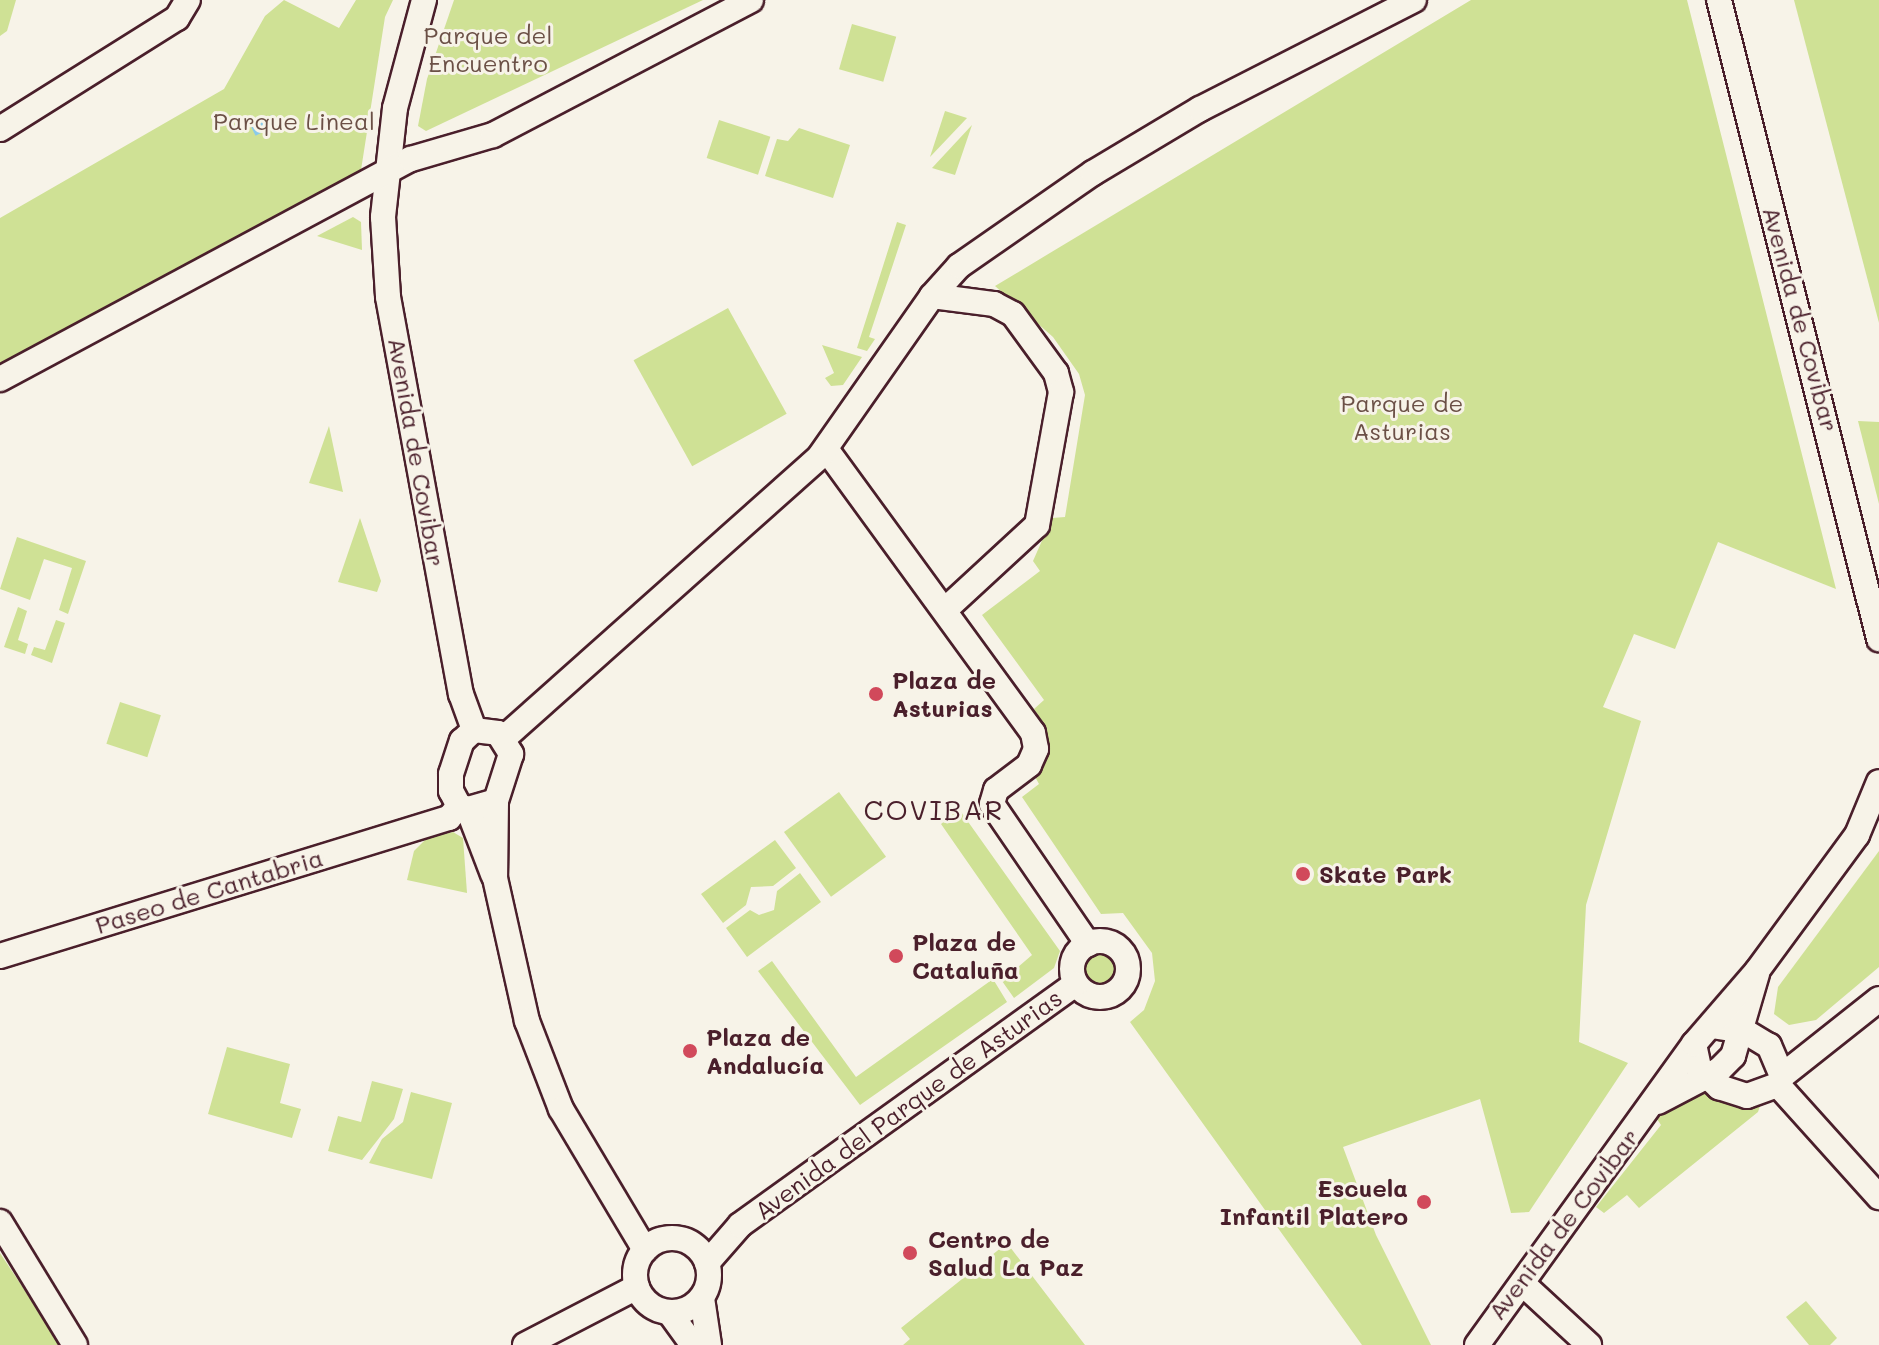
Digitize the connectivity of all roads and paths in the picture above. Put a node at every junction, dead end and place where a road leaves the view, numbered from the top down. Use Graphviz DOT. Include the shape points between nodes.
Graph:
graph roads {
  1 [pos="424,0"];
  2 [pos="751,0"];
  3 [pos="1414,0"];
  4 [pos="1719,0"];
  5 [pos="183,9"];
  6 [pos="0,129"];
  7 [pos="389,170"];
  8 [pos="932,296"];
  9 [pos="0,379"];
  10 [pos="826,449"];
  11 [pos="947,608"];
  12 [pos="1879,639"];
  13 [pos="474,730"];
  14 [pos="504,738"];
  15 [pos="1879,782"];
  16 [pos="496,801"];
  17 [pos="460,802"];
  18 [pos="495,878"];
  19 [pos="1088,944"];
  20 [pos="0,956"];
  21 [pos="1757,971"];
  22 [pos="1076,984"];
  23 [pos="1879,999"];
  24 [pos="1711,1026"];
  25 [pos="1744,1031"];
  26 [pos="1835,1035"];
  27 [pos="1694,1044"];
  28 [pos="1769,1046"];
  29 [pos="1708,1077"];
  30 [pos="1780,1080"];
  31 [pos="1651,1105"];
  32 [pos="1879,1197"];
  33 [pos="0,1222"];
  34 [pos="740,1225"];
  35 [pos="692,1243"];
  36 [pos="651,1245"];
  37 [pos="707,1263"];
  38 [pos="1523,1284"];
  39 [pos="702,1298"];
  40 [pos="651,1301"];
  41 [pos="75,1345"];
  42 [pos="525,1345"];
  43 [pos="693,1345"];
  44 [pos="709,1345"];
  45 [pos="1477,1345"];
  46 [pos="1589,1345"];
  1 -- 7 [label="street, Avenida de Covibar" via="404,63"];
  2 -- 7 [label="street" via="493,135"];
  3 -- 8 [label="street" via="1251,80 1093,173 959,266"];
  4 -- 12 [label="street, Avenida de Covibar"];
  5 -- 6 [label="street"];
  7 -- 9 [label="street"];
  7 -- 13 [label="street, Avenida de Covibar" via="383,217 388,297 461,694"];
  8 -- 10 [label="street"];
  8 -- 11 [label="street" via="994,304 1013,314 1056,373 1061,392 1037,525"];
  10 -- 11 [label="street"];
  10 -- 14 [label="street" via="738,534"];
  11 -- 19 [label="street" via="1033,733 1036,749 1029,765 996,790 992,804"];
  13 -- 14 [label="street"];
  13 -- 17 [label="street" via="462,741 451,774"];
  14 -- 16 [label="street" via="511,762"];
  15 -- 21 [label="street, Avenida de Covibar" via="1857,835"];
  16 -- 17 [label="street"];
  16 -- 18 [label="street"];
  17 -- 18 [label="street"];
  17 -- 20 [label="street, Paseo de Cantabria" via="418,824"];
  18 -- 36 [label="street" via="542,1065 617,1208"];
  19 -- 22 [label="street" via="1072,966"];
  19 -- 22 [label="street" via="1115,946 1126,960 1127,977 1108,996 1090,995"];
  21 -- 24 [label="street, Avenida de Covibar"];
  21 -- 25 [label="street, Avenida de Covibar"];
  22 -- 34 [label="street, Avenida del Parque de Asturias"];
  23 -- 26 [label="street"];
  24 -- 25 [label="street"];
  24 -- 27 [label="street, Avenida de Covibar"];
  25 -- 28 [label="street"];
  25 -- 29 [label="street, Avenida de Covibar" via="1733,1056"];
  26 -- 28 [label="street" via="1801,1046"];
  26 -- 30 [label="street"];
  27 -- 29 [label="street" via="1695,1058"];
  27 -- 31 [label="street, Avenida de Covibar"];
  28 -- 30 [label="street"];
  29 -- 30 [label="street" via="1719,1087 1747,1096"];
  29 -- 31 [label="street, Avenida de Covibar"];
  30 -- 32 [label="street"];
  31 -- 38 [label="street, Avenida de Covibar"];
  33 -- 41 [label="street"];
  34 -- 35 [label="street, Avenida del Parque de Asturias"];
  34 -- 37 [label="street, Avenida del Parque de Asturias"];
  35 -- 36 [label="street" via="675,1238"];
  35 -- 37 [label="street"];
  36 -- 40 [label="street" via="635,1274"];
  37 -- 39 [label="street" via="709,1281"];
  38 -- 45 [label="street, Avenida de Covibar" via="1487,1325"];
  38 -- 46 [label="street"];
  39 -- 40 [label="street" via="687,1309"];
  39 -- 44 [label="street"];
  40 -- 42 [label="street" via="573,1321"];
  40 -- 43 [label="street"];
}
